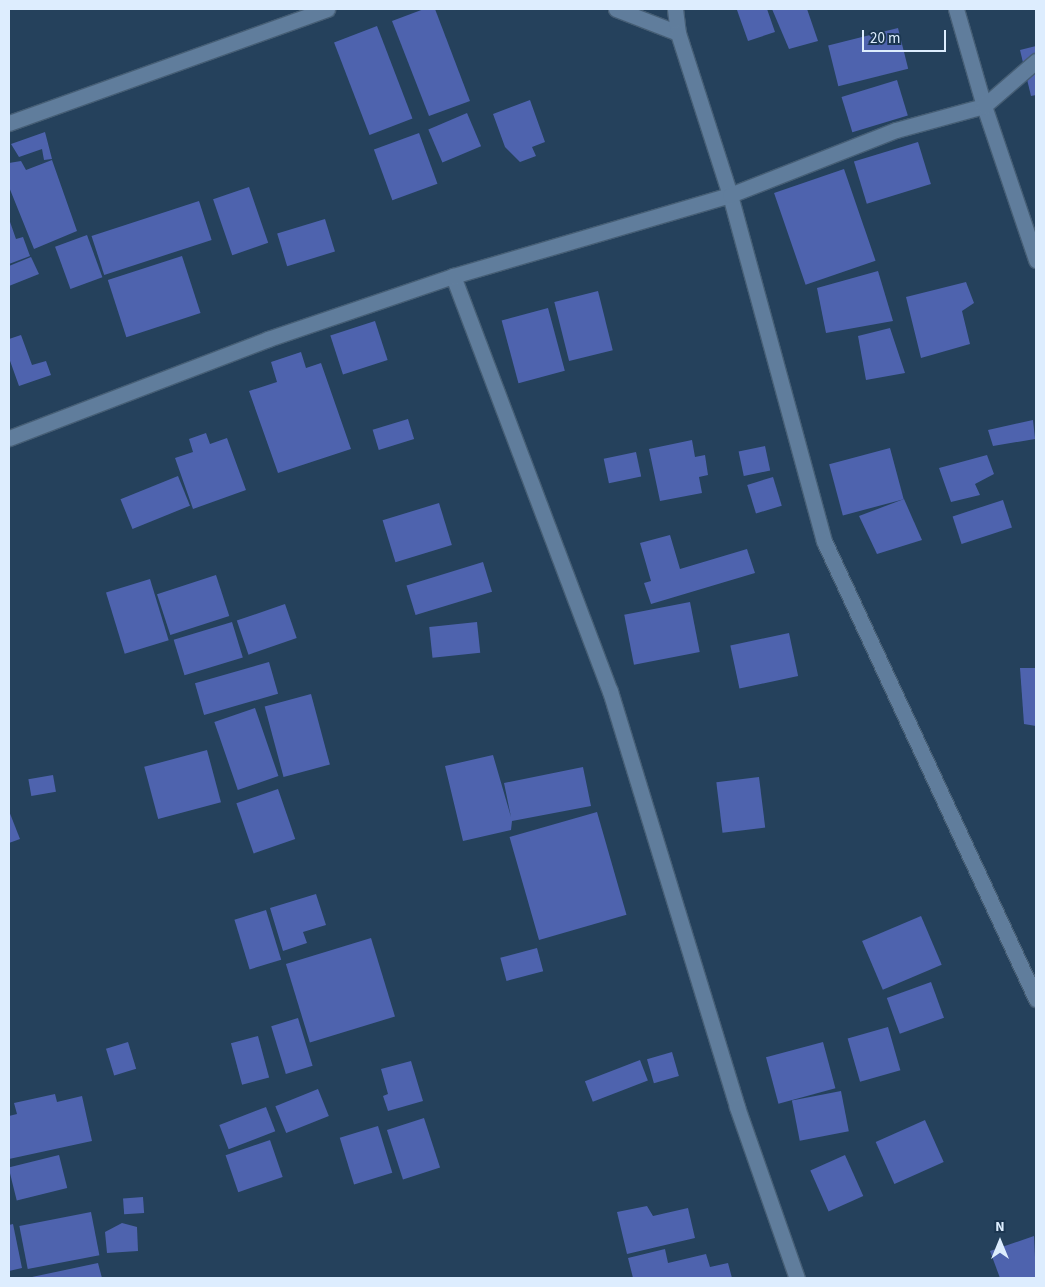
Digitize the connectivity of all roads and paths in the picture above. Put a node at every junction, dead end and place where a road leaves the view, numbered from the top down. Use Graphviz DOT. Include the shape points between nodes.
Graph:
graph roads {
  1 [pos="327,9"];
  2 [pos="616,9"];
  3 [pos="675,9"];
  4 [pos="956,9"];
  5 [pos="678,33"];
  6 [pos="1036,61"];
  7 [pos="984,106"];
  8 [pos="9,123"];
  9 [pos="730,195"];
  10 [pos="1036,260"];
  11 [pos="453,276"];
  12 [pos="9,438"];
  13 [pos="1036,999"];
  14 [pos="797,1278"];
  1 -- 8 [label="street"];
  2 -- 5 [label="street"];
  3 -- 5 [label="street"];
  4 -- 7 [label="street"];
  5 -- 9 [label="street"];
  6 -- 7 [label="street"];
  7 -- 9 [label="street" via="896,130"];
  7 -- 10 [label="street"];
  9 -- 11 [label="street"];
  9 -- 13 [label="street" via="824,540"];
  11 -- 12 [label="street" via="268,339"];
  11 -- 14 [label="street" via="610,691 734,1097"];
}
